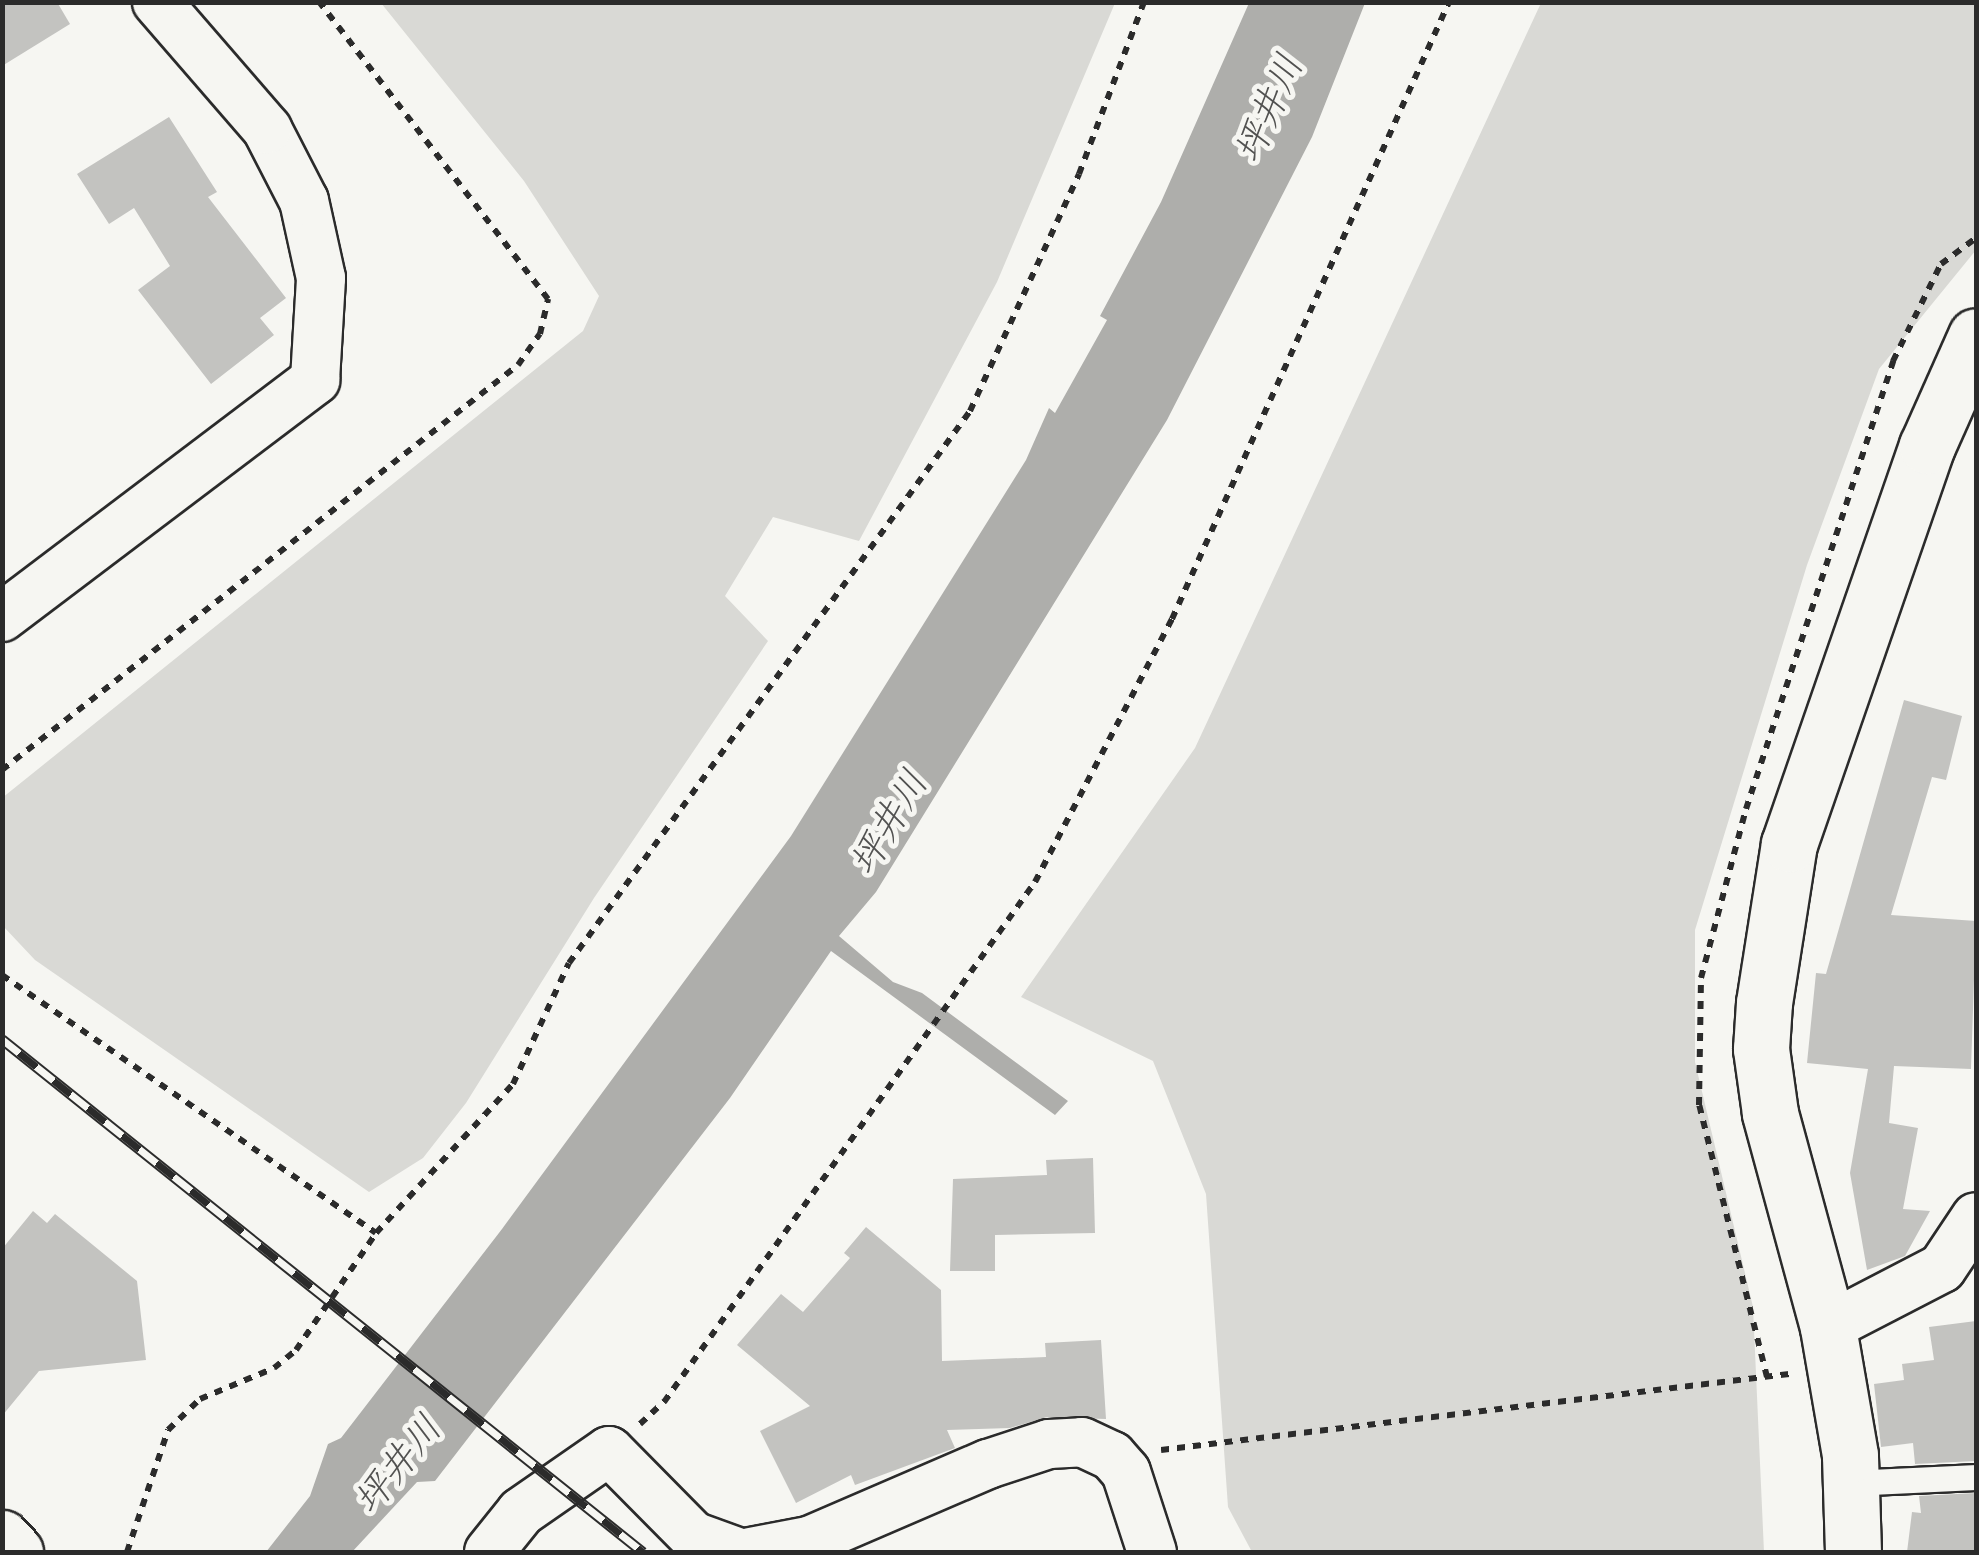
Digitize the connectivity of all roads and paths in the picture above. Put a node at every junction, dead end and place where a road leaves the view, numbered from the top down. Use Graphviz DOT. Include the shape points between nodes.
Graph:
graph roads {
  1 [pos="157,2"];
  2 [pos="1144,2"];
  3 [pos="1449,2"];
  4 [pos="1976,336"];
  5 [pos="2,617"];
  6 [pos="2,975"];
  7 [pos="1976,1217"];
  8 [pos="376,1233"];
  9 [pos="1831,1348"];
  10 [pos="609,1451"];
  11 [pos="1112,1456"];
  12 [pos="1976,1477"];
  13 [pos="1851,1483"];
  14 [pos="2,1538"];
  15 [pos="15,1552"];
  16 [pos="127,1552"];
  17 [pos="489,1552"];
  18 [pos="737,1552"];
  19 [pos="750,1552"];
  20 [pos="1152,1552"];
  21 [pos="1853,1552"];
  1 -- 5 [label="street" via="267,129 304,201 321,278 315,380"];
  2 -- 8 [label="path" via="1079,174 970,412 569,963 512,1084"];
  3 -- 10 [label="path" via="1172,618 1034,882 664,1402"];
  4 -- 9 [label="street" via="1928,446 1790,844 1764,1002 1761,1049 1770,1113"];
  6 -- 8 [label="path"];
  7 -- 9 [label="street" via="1942,1268"];
  8 -- 16 [label="path" via="296,1350 274,1368 200,1399 168,1430"];
  9 -- 11 [label="path"];
  9 -- 13 [label="street"];
  10 -- 17 [label="street" via="521,1512"];
  10 -- 18 [label="street" via="694,1536"];
  11 -- 19 [label="street" via="1082,1442 1049,1444 809,1541"];
  11 -- 20 [label="street" via="1133,1490"];
  12 -- 13 [label="lane"];
  13 -- 21 [label="street"];
  14 -- 15 [label="street"];
}
